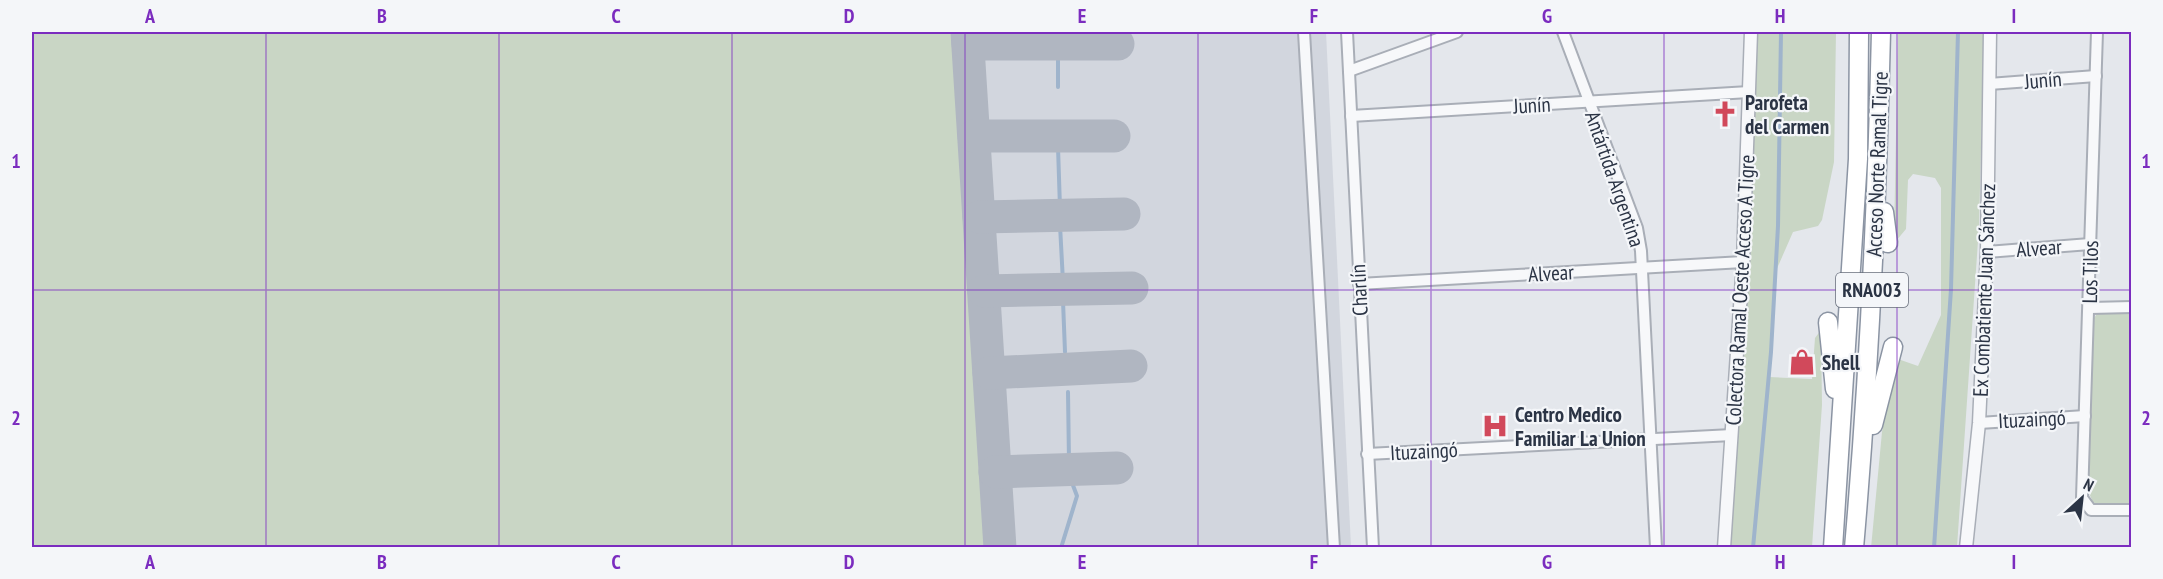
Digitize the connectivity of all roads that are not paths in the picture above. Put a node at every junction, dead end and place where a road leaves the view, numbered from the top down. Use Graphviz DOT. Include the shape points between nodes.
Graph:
graph roads {
  1 [pos="1304,32"];
  2 [pos="1347,32"];
  3 [pos="1458,32"];
  4 [pos="1563,32"];
  5 [pos="1751,32"];
  6 [pos="1858,32"];
  7 [pos="1881,32"];
  8 [pos="1990,32"];
  9 [pos="2097,32"];
  10 [pos="1348,71"];
  11 [pos="2096,76"];
  12 [pos="1989,84"];
  13 [pos="1749,92"];
  14 [pos="1589,102"];
  15 [pos="1351,116"];
  16 [pos="1878,164"];
  17 [pos="1846,193"];
  18 [pos="1888,243"];
  19 [pos="2090,244"];
  20 [pos="1987,252"];
  21 [pos="1743,262"];
  22 [pos="1642,268"];
  23 [pos="1359,284"];
  24 [pos="2132,307"];
  25 [pos="2090,308"];
  26 [pos="1828,322"];
  27 [pos="1893,347"];
  28 [pos="2085,416"];
  29 [pos="1979,423"];
  30 [pos="1732,435"];
  31 [pos="1652,439"];
  32 [pos="1367,454"];
  33 [pos="1841,457"];
  34 [pos="1860,482"];
  35 [pos="2132,510"];
  36 [pos="1334,548"];
  37 [pos="1373,548"];
  38 [pos="1656,548"];
  39 [pos="1724,548"];
  40 [pos="1833,548"];
  41 [pos="1854,548"];
  42 [pos="1966,548"];
  1 -- 36 [label="street"];
  2 -- 10 [label="street, Charlín"];
  3 -- 10 [label="street"];
  4 -- 14 [label="street, Antártida Argentina"];
  5 -- 13 [label="street, Colectora Ramal Oeste Acceso A Tigre"];
  6 -- 17 [label="highway"];
  6 -- 33 [label="highway, Acceso Norte Ramal Tigre / RNA003" via="1858,159"];
  7 -- 16 [label="highway, Acceso Norte Ramal Tigre / RNA003"];
  8 -- 12 [label="street, Ex Combatiente Juan Sánchez"];
  9 -- 11 [label="street, Los Tilos"];
  10 -- 15 [label="street, Charlín"];
  11 -- 12 [label="street, Junín"];
  11 -- 19 [label="street, Los Tilos"];
  12 -- 20 [label="street, Ex Combatiente Juan Sánchez"];
  13 -- 14 [label="street, Junín"];
  13 -- 21 [label="street, Colectora Ramal Oeste Acceso A Tigre"];
  14 -- 15 [label="street, Junín"];
  14 -- 22 [label="street, Antártida Argentina" via="1637,228"];
  15 -- 23 [label="street, Charlín"];
  16 -- 18 [label="highway"];
  16 -- 34 [label="highway, Acceso Norte Ramal Tigre / RNA003"];
  19 -- 20 [label="street, Alvear"];
  19 -- 25 [label="street, Los Tilos"];
  20 -- 29 [label="street, Ex Combatiente Juan Sánchez"];
  21 -- 22 [label="street, Alvear"];
  21 -- 30 [label="street, Colectora Ramal Oeste Acceso A Tigre"];
  22 -- 23 [label="street, Alvear"];
  22 -- 31 [label="street, Antártida Argentina"];
  23 -- 32 [label="street, Charlín"];
  24 -- 25 [label="street"];
  25 -- 28 [label="street, Los Tilos"];
  26 -- 33 [label="highway"];
  27 -- 34 [label="highway"];
  28 -- 29 [label="street, Ituzaingó"];
  28 -- 35 [label="street, Los Tilos" via="2082,498 2091,510"];
  29 -- 42 [label="street, Ex Combatiente Juan Sánchez"];
  30 -- 31 [label="street, Ituzaingó"];
  30 -- 39 [label="street, Colectora Ramal Oeste Acceso A Tigre"];
  31 -- 32 [label="street, Ituzaingó"];
  31 -- 38 [label="street, Antártida Argentina"];
  32 -- 37 [label="street, Charlín"];
  33 -- 40 [label="highway, Acceso Norte Ramal Tigre / RNA003"];
  34 -- 41 [label="highway, Acceso Norte Ramal Tigre / RNA003"];
}
